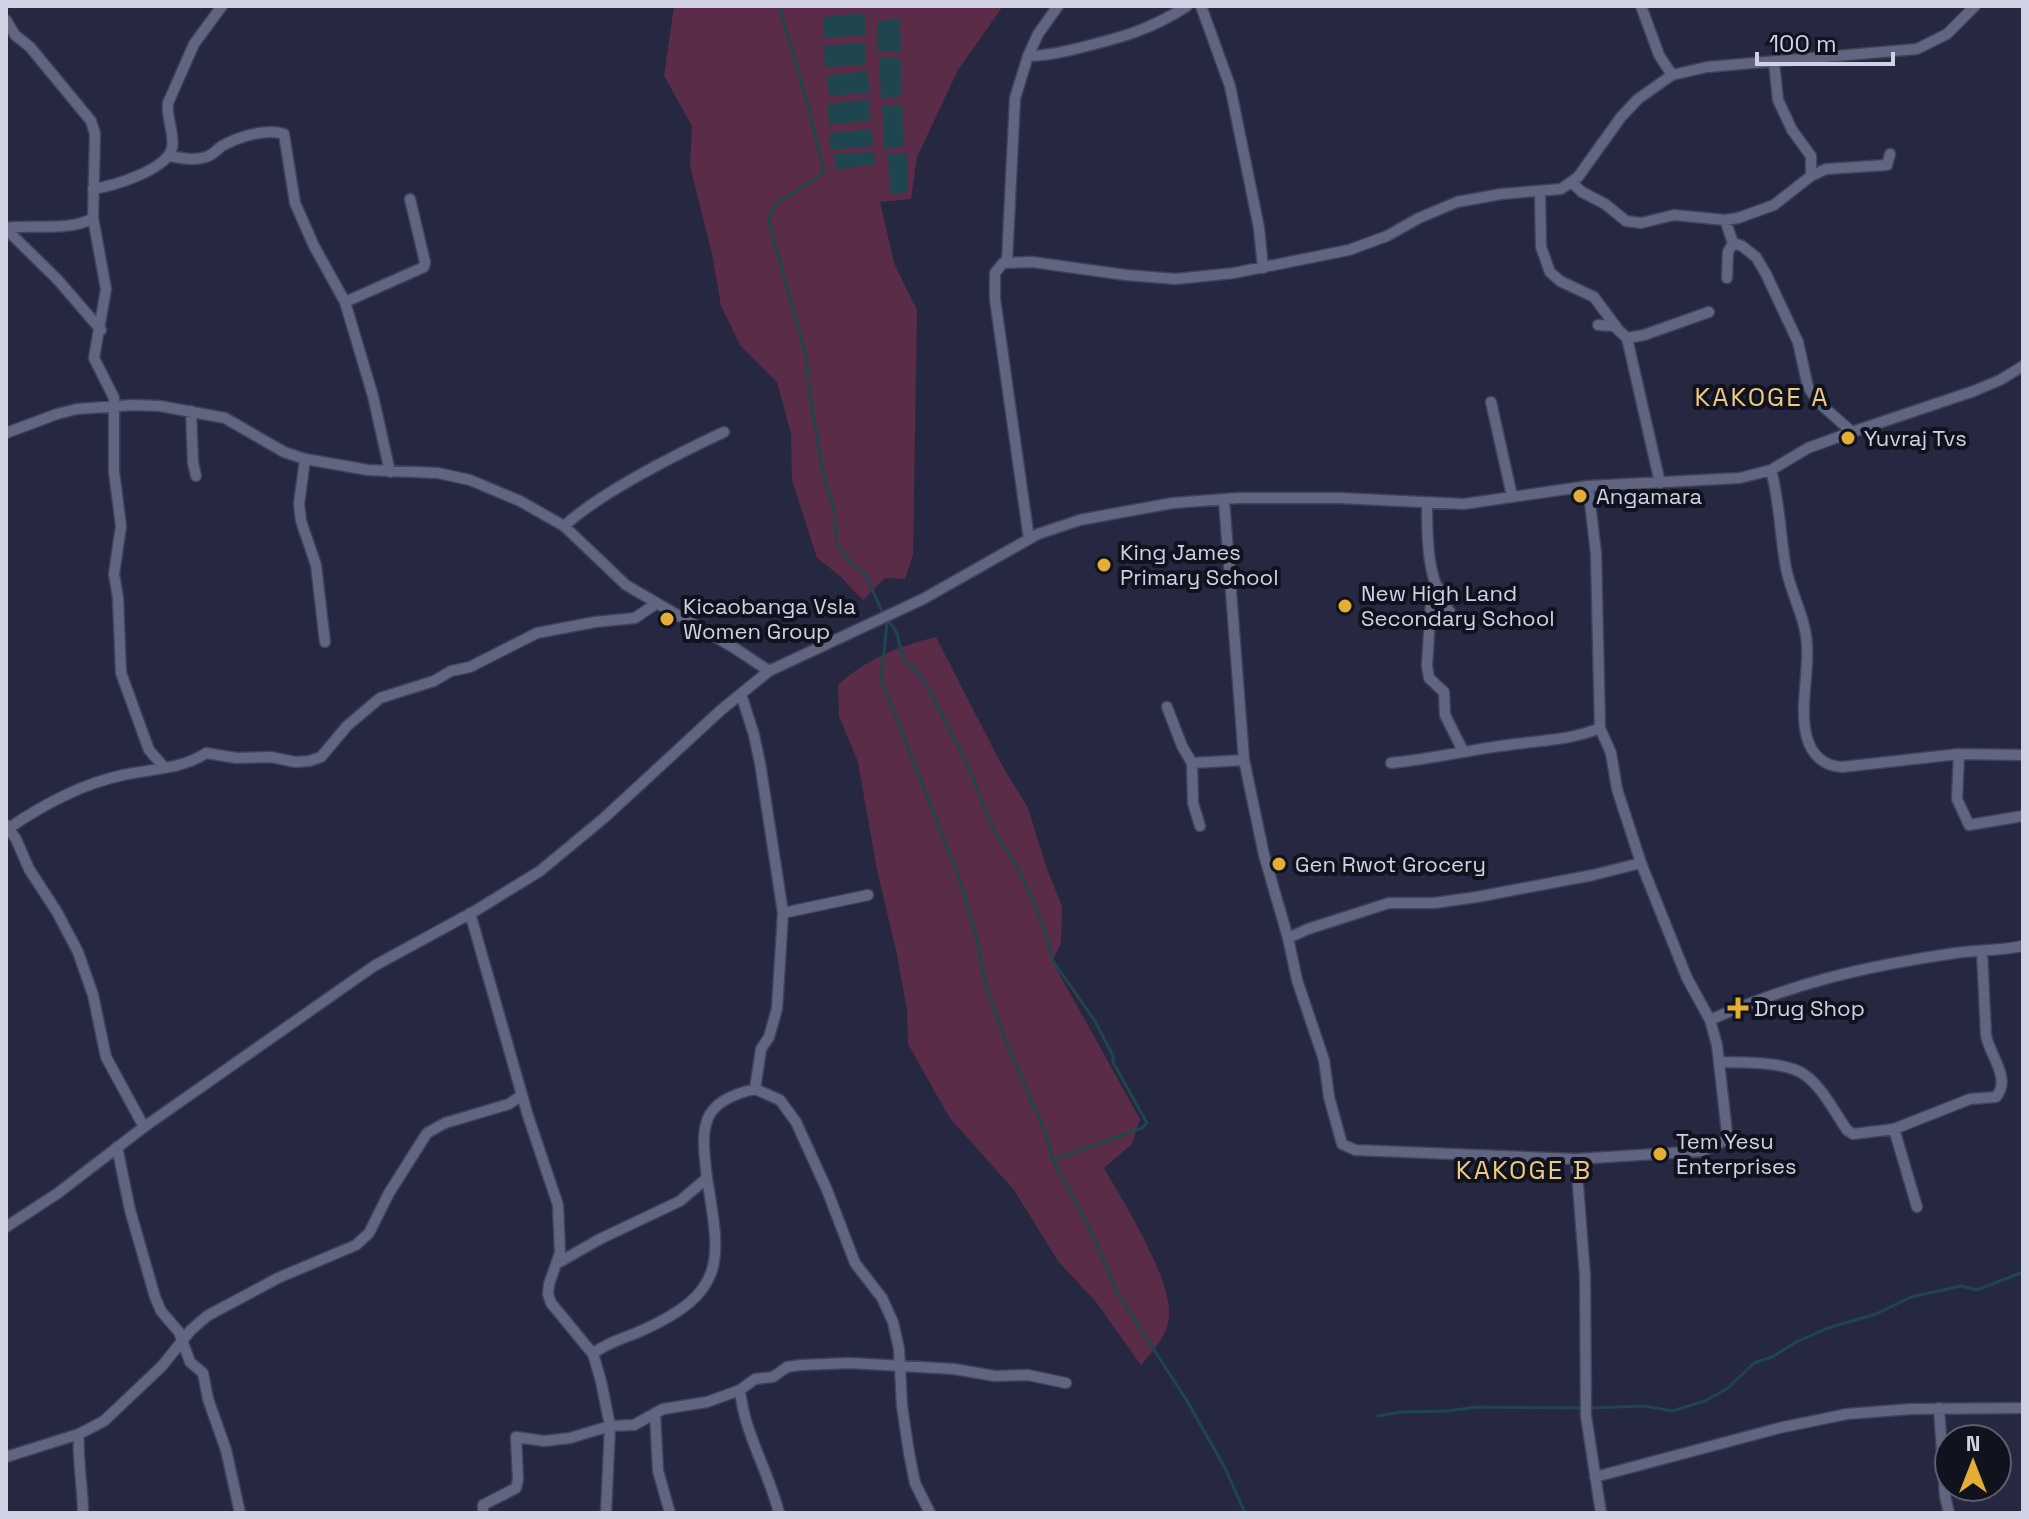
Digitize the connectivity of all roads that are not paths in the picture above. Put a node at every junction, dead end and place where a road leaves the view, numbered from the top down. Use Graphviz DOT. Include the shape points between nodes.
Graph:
graph roads {
  1 [pos="222,6"];
  2 [pos="1058,6"];
  3 [pos="1187,6"];
  4 [pos="1201,6"];
  5 [pos="1641,6"];
  6 [pos="1975,6"];
  7 [pos="6,20"];
  8 [pos="1028,56"];
  9 [pos="1774,62"];
  10 [pos="1672,75"];
  11 [pos="1890,154"];
  12 [pos="169,156"];
  13 [pos="1811,156"];
  14 [pos="1826,169"];
  15 [pos="1811,176"];
  16 [pos="1571,182"];
  17 [pos="93,189"];
  18 [pos="1540,192"];
  19 [pos="410,199"];
  20 [pos="93,218"];
  21 [pos="1725,220"];
  22 [pos="6,229"];
  23 [pos="1733,243"];
  24 [pos="1007,261"];
  25 [pos="1263,268"];
  26 [pos="1727,278"];
  27 [pos="345,302"];
  28 [pos="1709,312"];
  29 [pos="1598,325"];
  30 [pos="1617,328"];
  31 [pos="101,330"];
  32 [pos="1627,338"];
  33 [pos="2023,366"];
  34 [pos="1491,402"];
  35 [pos="113,406"];
  36 [pos="191,411"];
  37 [pos="724,432"];
  38 [pos="1852,432"];
  39 [pos="6,433"];
  40 [pos="305,459"];
  41 [pos="1771,470"];
  42 [pos="390,472"];
  43 [pos="196,476"];
  44 [pos="1660,483"];
  45 [pos="1588,486"];
  46 [pos="1512,496"];
  47 [pos="1224,500"];
  48 [pos="1427,503"];
  49 [pos="564,526"];
  50 [pos="1029,539"];
  51 [pos="1438,587"];
  52 [pos="657,603"];
  53 [pos="1452,615"];
  54 [pos="325,642"];
  55 [pos="769,671"];
  56 [pos="741,694"];
  57 [pos="1167,707"];
  58 [pos="1600,728"];
  59 [pos="1463,751"];
  60 [pos="1959,754"];
  61 [pos="2023,755"];
  62 [pos="1244,760"];
  63 [pos="1192,763"];
  64 [pos="1391,763"];
  65 [pos="164,767"];
  66 [pos="2023,816"];
  67 [pos="1200,826"];
  68 [pos="7,827"];
  69 [pos="1641,863"];
  70 [pos="868,895"];
  71 [pos="470,913"];
  72 [pos="783,913"];
  73 [pos="1288,938"];
  74 [pos="2023,946"];
  75 [pos="1982,951"];
  76 [pos="1710,1020"];
  77 [pos="1719,1062"];
  78 [pos="755,1089"];
  79 [pos="522,1095"];
  80 [pos="144,1127"];
  81 [pos="1894,1129"];
  82 [pos="117,1147"];
  83 [pos="1576,1159"];
  84 [pos="707,1178"];
  85 [pos="1917,1207"];
  86 [pos="6,1227"];
  87 [pos="556,1264"];
  88 [pos="182,1342"];
  89 [pos="593,1354"];
  90 [pos="899,1366"];
  91 [pos="1066,1383"];
  92 [pos="740,1390"];
  93 [pos="1939,1408"];
  94 [pos="2023,1408"];
  95 [pos="655,1413"];
  96 [pos="610,1426"];
  97 [pos="79,1434"];
  98 [pos="6,1457"];
  99 [pos="1595,1477"];
  100 [pos="83,1513"];
  101 [pos="240,1513"];
  102 [pos="483,1513"];
  103 [pos="606,1513"];
  104 [pos="670,1513"];
  105 [pos="779,1513"];
  106 [pos="930,1513"];
  107 [pos="1601,1513"];
  108 [pos="1949,1513"];
  1 -- 12 [label="street" via="194,44 168,103"];
  2 -- 8 [label="street"];
  3 -- 8 [label="street" via="1125,37"];
  4 -- 25 [label="street" via="1230,86"];
  5 -- 10 [label="street"];
  6 -- 9 [label="street" via="1947,34 1917,49"];
  7 -- 17 [label="street" via="91,121 97,145"];
  8 -- 24 [label="street" via="1015,98"];
  9 -- 10 [label="street"];
  9 -- 13 [label="street" via="1778,100"];
  10 -- 16 [label="street" via="1638,99"];
  11 -- 14 [label="street" via="1887,165"];
  12 -- 17 [label="street" via="147,172"];
  12 -- 27 [label="street" via="204,157 254,135 284,134 295,203"];
  13 -- 14 [label="street"];
  13 -- 15 [label="street"];
  14 -- 15 [label="street"];
  15 -- 21 [label="street" via="1774,205"];
  16 -- 18 [label="street"];
  16 -- 21 [label="street" via="1630,222 1674,215"];
  17 -- 20 [label="street"];
  18 -- 25 [label="street" via="1457,202 1363,246"];
  18 -- 30 [label="street" via="1541,247 1550,272 1594,297"];
  19 -- 27 [label="street" via="424,267"];
  20 -- 22 [label="street" via="77,225"];
  20 -- 31 [label="street" via="106,289"];
  21 -- 23 [label="street"];
  22 -- 31 [label="street"];
  23 -- 26 [label="street"];
  23 -- 38 [label="street" via="1752,253 1766,274 1798,342 1808,387"];
  24 -- 25 [label="street" via="1167,279"];
  24 -- 50 [label="street" via="995,273 995,299"];
  27 -- 42 [label="street"];
  28 -- 32 [label="street"];
  29 -- 30 [label="street"];
  30 -- 32 [label="street"];
  31 -- 35 [label="street" via="94,358"];
  32 -- 44 [label="street"];
  33 -- 38 [label="street" via="1974,391"];
  34 -- 46 [label="street"];
  35 -- 36 [label="street"];
  35 -- 39 [label="street" via="57,414"];
  35 -- 65 [label="street" via="121,526 114,574 121,673 149,750"];
  36 -- 40 [label="street" via="225,418"];
  36 -- 43 [label="street"];
  37 -- 49 [label="street" via="652,469"];
  38 -- 41 [label="street" via="1808,448"];
  40 -- 42 [label="street"];
  40 -- 54 [label="street" via="299,504 316,565"];
  41 -- 44 [label="street" via="1732,479"];
  41 -- 60 [label="street" via="1785,566 1807,642 1805,724 1814,754 1842,767"];
  42 -- 49 [label="street" via="470,480"];
  44 -- 45 [label="street"];
  45 -- 46 [label="street"];
  45 -- 58 [label="street" via="1597,578"];
  46 -- 48 [label="street" via="1464,504"];
  47 -- 48 [label="street" via="1293,497"];
  47 -- 50 [label="street" via="1173,503 1080,520"];
  47 -- 62 [label="street"];
  48 -- 51 [label="street" via="1431,575"];
  49 -- 52 [label="street" via="626,585"];
  50 -- 55 [label="street" via="923,599"];
  51 -- 53 [label="street"];
  51 -- 59 [label="street" via="1431,602 1427,666 1429,678 1444,692 1445,715"];
  52 -- 55 [label="street"];
  52 -- 65 [label="street" via="635,618 537,633 470,667 380,698 321,757 295,762 213,752"];
  55 -- 56 [label="street"];
  56 -- 71 [label="street" via="540,871"];
  56 -- 72 [label="street" via="757,749"];
  57 -- 63 [label="street"];
  58 -- 59 [label="street" via="1564,740"];
  58 -- 69 [label="street"];
  59 -- 64 [label="street"];
  60 -- 61 [label="street"];
  60 -- 66 [label="street" via="1957,799 1969,825"];
  62 -- 63 [label="street"];
  62 -- 73 [label="street"];
  63 -- 67 [label="street" via="1193,803"];
  65 -- 68 [label="street" via="89,785"];
  68 -- 80 [label="street" via="78,952 106,1057"];
  69 -- 73 [label="street" via="1477,897 1389,903"];
  69 -- 76 [label="street" via="1687,978"];
  70 -- 72 [label="street"];
  71 -- 79 [label="street"];
  71 -- 80 [label="street" via="374,966"];
  72 -- 78 [label="street" via="777,1009 761,1049"];
  73 -- 83 [label="street" via="1342,1144 1355,1150"];
  74 -- 75 [label="street"];
  75 -- 76 [label="street" via="1821,978"];
  75 -- 81 [label="street" via="1986,1035 2000,1068 2001,1093 1970,1099"];
  76 -- 77 [label="street"];
  77 -- 81 [label="street" via="1799,1071 1817,1086 1847,1130 1861,1134"];
  77 -- 83 [label="street" via="1726,1140 1702,1151"];
  78 -- 84 [label="street" via="715,1106 707,1115"];
  78 -- 90 [label="street" via="780,1100 802,1133 855,1263 893,1322"];
  79 -- 87 [label="street" via="558,1205"];
  79 -- 88 [label="street" via="427,1133 363,1240 207,1316"];
  80 -- 82 [label="street"];
  81 -- 85 [label="street"];
  82 -- 86 [label="street"];
  82 -- 88 [label="street" via="155,1297"];
  83 -- 99 [label="street" via="1585,1276 1585,1402"];
  84 -- 87 [label="street" via="680,1201"];
  84 -- 89 [label="street" via="717,1243 713,1274 672,1315"];
  87 -- 89 [label="street" via="548,1294 551,1303"];
  88 -- 97 [label="street" via="104,1421"];
  88 -- 101 [label="street" via="190,1362 203,1373"];
  89 -- 96 [label="street"];
  90 -- 91 [label="street" via="1028,1375"];
  90 -- 92 [label="street" via="787,1367"];
  90 -- 106 [label="street" via="915,1483"];
  92 -- 95 [label="street"];
  92 -- 105 [label="street"];
  93 -- 94 [label="street"];
  93 -- 99 [label="street" via="1847,1414"];
  93 -- 108 [label="street"];
  95 -- 96 [label="street" via="634,1425"];
  95 -- 104 [label="street" via="658,1471"];
  96 -- 102 [label="street" via="570,1438 516,1437 516,1488 483,1505"];
  96 -- 103 [label="street"];
  97 -- 98 [label="street"];
  97 -- 100 [label="street"];
  99 -- 107 [label="street"];
}
